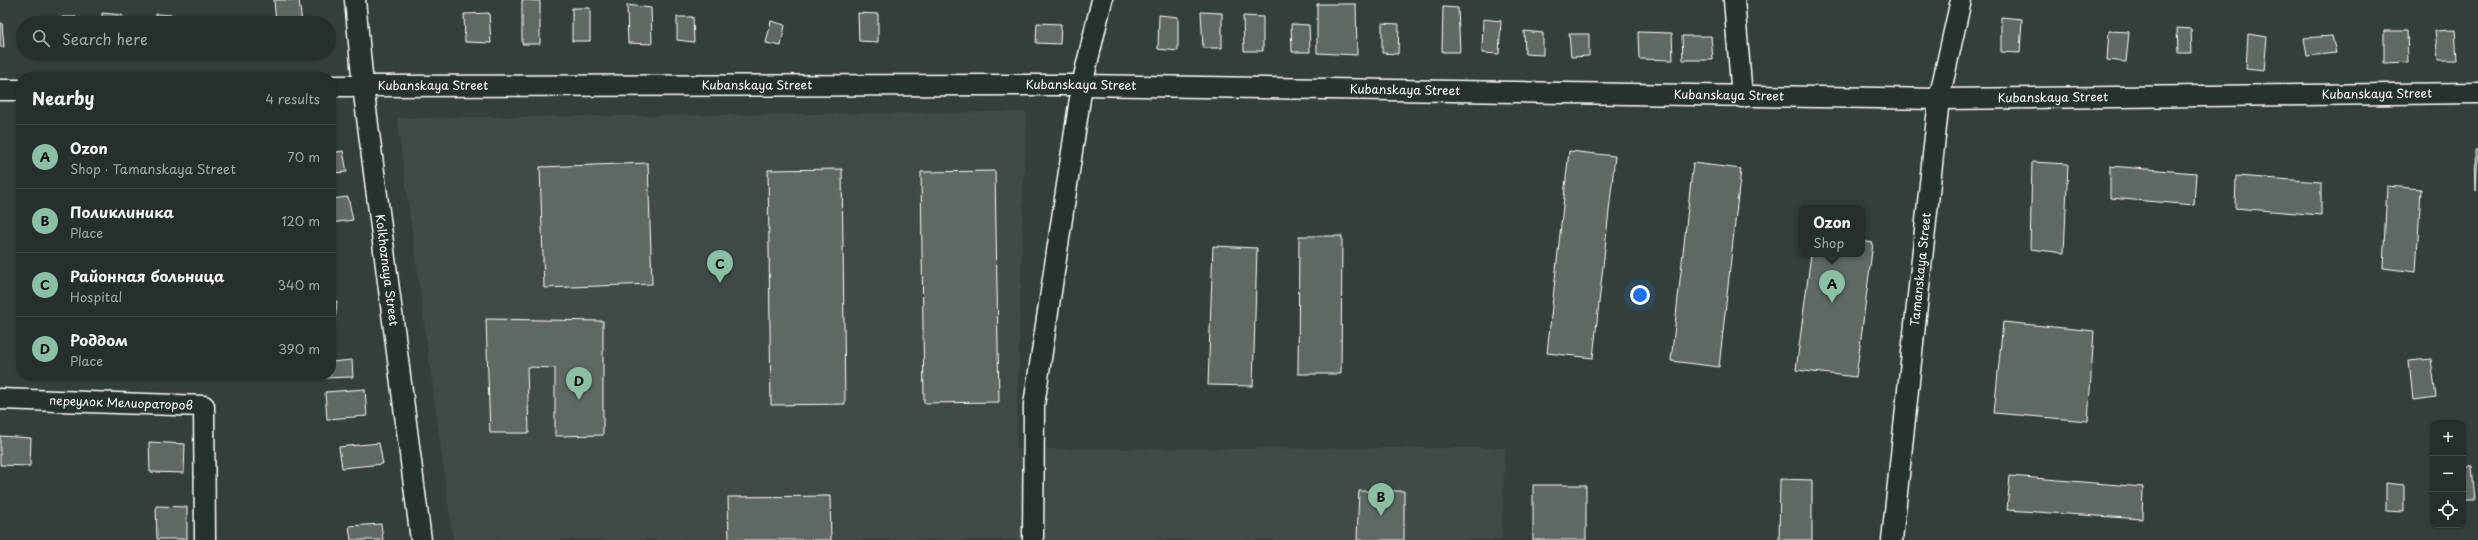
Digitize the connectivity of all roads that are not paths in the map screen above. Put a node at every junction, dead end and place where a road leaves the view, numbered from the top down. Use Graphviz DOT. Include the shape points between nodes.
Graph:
graph roads {
  1 [pos="355,0"];
  2 [pos="1102,0"];
  3 [pos="1734,0"];
  4 [pos="1961,0"];
  5 [pos="1082,85"];
  6 [pos="336,86"];
  7 [pos="363,86"];
  8 [pos="0,90"];
  9 [pos="16,90"];
  10 [pos="2478,93"];
  11 [pos="1742,97"];
  12 [pos="1939,99"];
  13 [pos="0,399"];
  14 [pos="205,540"];
  15 [pos="421,540"];
  16 [pos="1033,540"];
  17 [pos="1892,540"];
  1 -- 7 [label="street, Kolkhoznaya Street"];
  2 -- 5 [label="street"];
  3 -- 11 [label="street"];
  4 -- 12 [label="street, Tamanskaya Street"];
  5 -- 7 [label="street, Kubanskaya Street"];
  5 -- 11 [label="street, Kubanskaya Street"];
  5 -- 16 [label="street" via="1034,405"];
  6 -- 7 [label="street, Kubanskaya Street"];
  7 -- 15 [label="street, Kolkhoznaya Street"];
  8 -- 9 [label="street"];
  10 -- 12 [label="street, Kubanskaya Street"];
  11 -- 12 [label="street, Kubanskaya Street"];
  12 -- 17 [label="street, Tamanskaya Street"];
  13 -- 14 [label="street, переулок Мелиораторов" via="204,406"];
}
